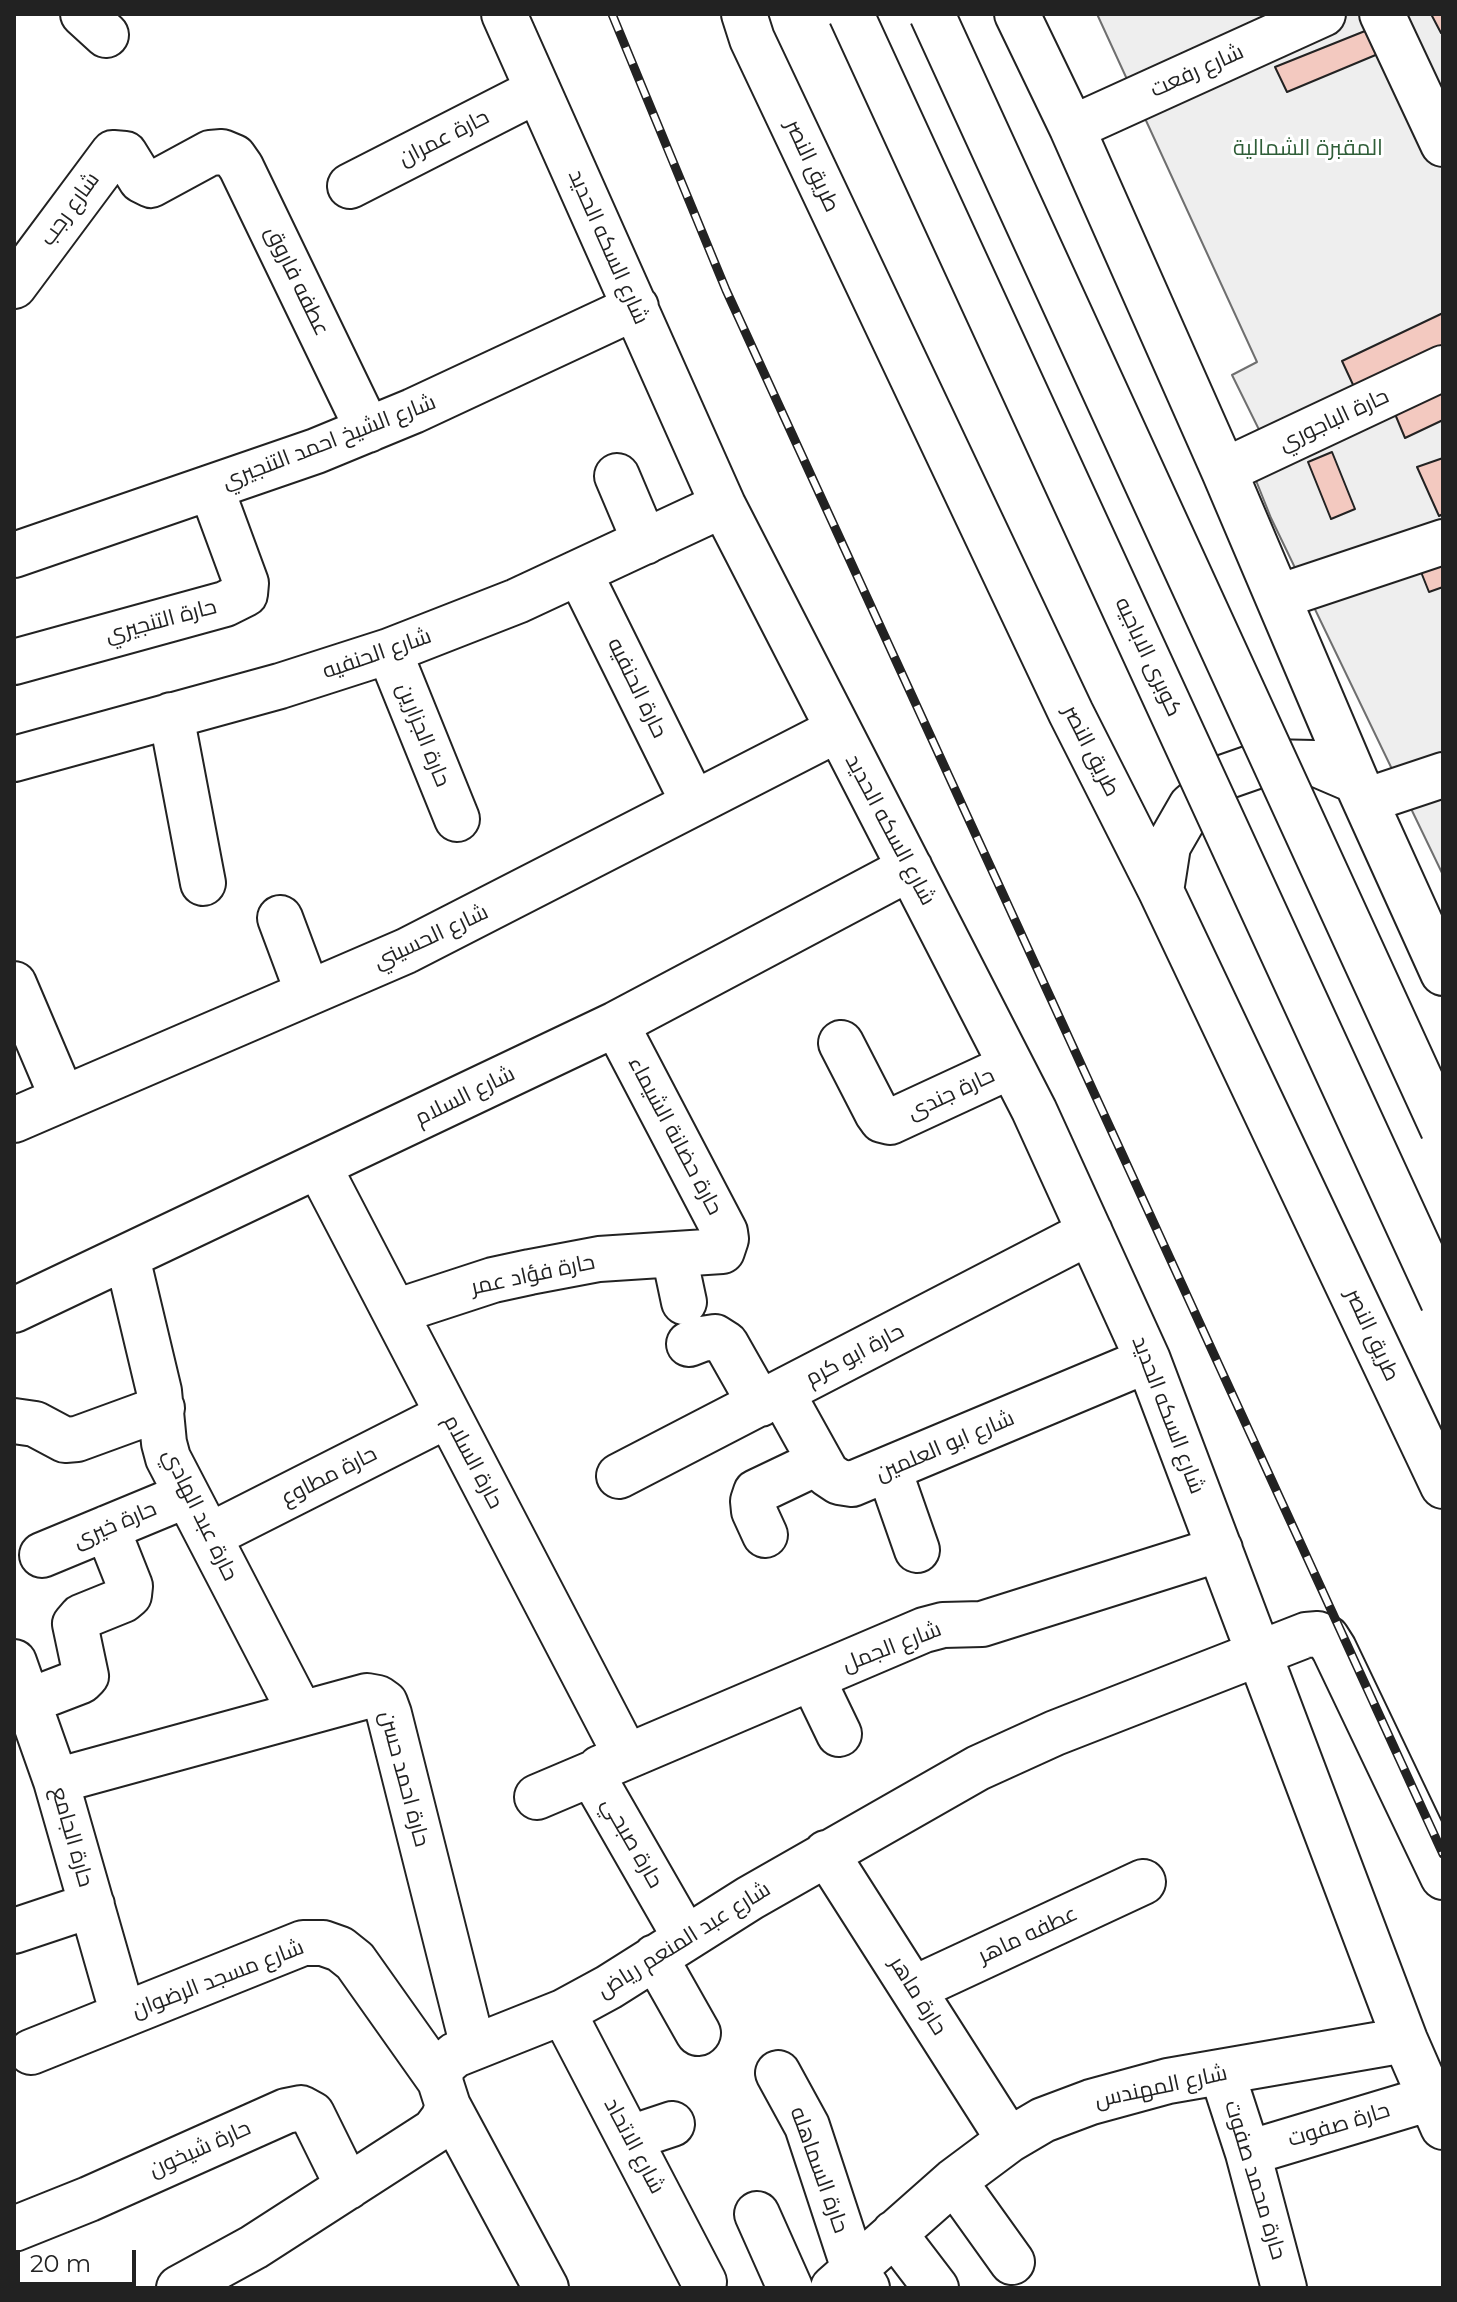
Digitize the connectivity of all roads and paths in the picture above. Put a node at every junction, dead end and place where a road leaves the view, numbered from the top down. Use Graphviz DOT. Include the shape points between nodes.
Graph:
graph roads {
  1 [pos="504,14"];
  2 [pos="744,14"];
  3 [pos="851,14"];
  4 [pos="932,14"];
  5 [pos="1017,14"];
  6 [pos="1323,14"];
  7 [pos="1382,14"];
  8 [pos="538,90"];
  9 [pos="1072,128"];
  10 [pos="1443,144"];
  11 [pos="210,153"];
  12 [pos="350,186"];
  13 [pos="29,235"];
  14 [pos="14,286"];
  15 [pos="636,307"];
  16 [pos="1443,368"];
  17 [pos="368,430"];
  18 [pos="1224,471"];
  19 [pos="617,476"];
  20 [pos="211,488"];
  21 [pos="723,505"];
  22 [pos="645,542"];
  23 [pos="1443,542"];
  24 [pos="14,555"];
  25 [pos="580,574"];
  26 [pos="1278,597"];
  27 [pos="389,651"];
  28 [pos="14,662"];
  29 [pos="171,715"];
  30 [pos="837,730"];
  31 [pos="14,759"];
  32 [pos="1443,775"];
  33 [pos="1360,791"];
  34 [pos="693,802"];
  35 [pos="457,819"];
  36 [pos="910,868"];
  37 [pos="203,883"];
  38 [pos="1161,891"];
  39 [pos="280,918"];
  40 [pos="1443,973"];
  41 [pos="14,984"];
  42 [pos="308,993"];
  43 [pos="616,1024"];
  44 [pos="841,1043"];
  45 [pos="1011,1066"];
  46 [pos="63,1099"];
  47 [pos="14,1120"];
  48 [pos="1443,1129"];
  49 [pos="319,1167"];
  50 [pos="1090,1232"];
  51 [pos="674,1255"];
  52 [pos="127,1257"];
  53 [pos="1443,1301"];
  54 [pos="14,1310"];
  55 [pos="395,1312"];
  56 [pos="1148,1360"];
  57 [pos="771,1399"];
  58 [pos="162,1408"];
  59 [pos="448,1415"];
  60 [pos="14,1421"];
  61 [pos="819,1462"];
  62 [pos="889,1470"];
  63 [pos="619,1476"];
  64 [pos="1443,1486"];
  65 [pos="187,1495"];
  66 [pos="107,1528"];
  67 [pos="765,1535"];
  68 [pos="209,1536"];
  69 [pos="1220,1549"];
  70 [pos="917,1550"];
  71 [pos="42,1555"];
  72 [pos="1258,1654"];
  73 [pos="812,1678"];
  74 [pos="22,1681"];
  75 [pos="301,1714"];
  76 [pos="839,1734"];
  77 [pos="608,1765"];
  78 [pos="56,1781"];
  79 [pos="537,1797"];
  80 [pos="826,1853"];
  81 [pos="1443,1877"];
  82 [pos="1143,1882"];
  83 [pos="92,1905"];
  84 [pos="14,1931"];
  85 [pos="670,1947"];
  86 [pos="913,1989"];
  87 [pos="563,2012"];
  88 [pos="123,2015"];
  89 [pos="698,2033"];
  90 [pos="1405,2040"];
  91 [pos="473,2047"];
  92 [pos="31,2052"];
  93 [pos="778,2073"];
  94 [pos="1222,2073"];
  95 [pos="444,2094"];
  96 [pos="1437,2112"];
  97 [pos="672,2124"];
  98 [pos="630,2138"];
  99 [pos="1009,2140"];
  100 [pos="1248,2153"];
  101 [pos="954,2181"];
  102 [pos="348,2187"];
  103 [pos="757,2214"];
  104 [pos="14,2229"];
  105 [pos="894,2233"];
  106 [pos="1012,2262"];
  107 [pos="704,2282"];
  108 [pos="851,2282"];
  109 [pos="179,2288"];
  110 [pos="546,2288"];
  111 [pos="790,2288"];
  112 [pos="936,2288"];
  113 [pos="1284,2288"];
  1 -- 8 [label="main road, شارع السكه الحديد"];
  2 -- 38 [label="main road, طريق النصر" via="1064,699"];
  3 -- 53 [label="main road, كوبرى الاباجيه, bridge"];
  4 -- 48 [label="main road, bridge"];
  5 -- 9 [label="main road"];
  6 -- 9 [label="main road, شارع رفعت"];
  7 -- 10 [label="main road"];
  8 -- 12 [label="main road, حارة عمران"];
  8 -- 15 [label="main road, شارع السكه الحديد"];
  9 -- 18 [label="main road"];
  11 -- 13 [label="main road, شارع رجب" via="151,185 141,180 125,154 113,153"];
  11 -- 17 [label="main road, عطفه فاروق" via="234,157 241,167"];
  13 -- 14 [label="main road, شارع رجب"];
  15 -- 17 [label="main road, شارع الشيخ احمد التنجيري"];
  15 -- 21 [label="main road, شارع السكه الحديد"];
  16 -- 18 [label="main road, حارة الباجوري"];
  17 -- 20 [label="main road, شارع الشيخ احمد التنجيري"];
  18 -- 26 [label="main road"];
  19 -- 22 [label="main road"];
  20 -- 24 [label="main road, شارع الشيخ احمد التنجيري"];
  20 -- 28 [label="main road, حارة التنجيري" via="246,583 245,594"];
  21 -- 22 [label="main road, شارع الحنفيه"];
  21 -- 30 [label="main road, شارع السكه الحديد"];
  22 -- 25 [label="main road, شارع الحنفيه"];
  23 -- 26 [label="main road"];
  25 -- 27 [label="main road, شارع الحنفيه"];
  25 -- 34 [label="main road, حارة الحنفيه"];
  26 -- 33 [label="main road"];
  27 -- 29 [label="main road, شارع الحنفيه"];
  27 -- 35 [label="main road, حارة الجزارين"];
  29 -- 31 [label="main road, شارع الحنفيه"];
  29 -- 37 [label="main road"];
  30 -- 34 [label="main road, شارع الحسيني"];
  30 -- 36 [label="main road, شارع السكه الحديد"];
  32 -- 33 [label="main road"];
  33 -- 38 [label="main road" via="1314,763 1268,762 1225,777 1191,806 1168,846"];
  33 -- 40 [label="main road"];
  34 -- 42 [label="main road, شارع الحسيني" via="484,913"];
  36 -- 43 [label="main road, شارع السلام"];
  36 -- 45 [label="main road, شارع السكه الحديد"];
  38 -- 64 [label="main road, طريق النصر"];
  39 -- 42 [label="main road"];
  41 -- 46 [label="main road"];
  42 -- 46 [label="main road, شارع الحسيني"];
  43 -- 49 [label="main road, شارع السلام"];
  43 -- 51 [label="main road, حارة حضانة الشيماء" via="725,1232 722,1251"];
  44 -- 45 [label="main road, حارة جندى" via="877,1113 890,1122"];
  45 -- 50 [label="main road, شارع السكه الحديد"];
  46 -- 47 [label="main road, شارع الحسيني"];
  49 -- 52 [label="main road, شارع السلام"];
  49 -- 55 [label="main road, حارة السلام"];
  50 -- 56 [label="main road, شارع السكه الحديد"];
  50 -- 57 [label="main road, حارة ابو كرم"];
  51 -- 55 [label="main road, حارة فؤاد عمر" via="607,1258 530,1272"];
  51 -- 57 [label="main road, شارع ابو العلمين" via="687,1323 702,1339 715,1337 726,1344"];
  52 -- 54 [label="main road, شارع السلام"];
  52 -- 58 [label="main road, حارة عبد الهادي"];
  55 -- 59 [label="main road, حارة السلام"];
  56 -- 62 [label="main road, شارع ابو العلمين"];
  56 -- 69 [label="main road, شارع السكه الحديد"];
  57 -- 61 [label="main road, شارع ابو العلمين"];
  57 -- 63 [label="main road, حارة ابو كرم"];
  58 -- 60 [label="main road" via="77,1439 65,1440 35,1424"];
  58 -- 65 [label="main road, حارة عبد الهادي" via="168,1458"];
  59 -- 68 [label="main road, حارة مطاوع"];
  59 -- 77 [label="main road, حارة السلام" via="619,1742 621,1752"];
  61 -- 62 [label="main road, شارع ابو العلمين" via="839,1482 852,1484"];
  61 -- 67 [label="main road" via="756,1492 754,1511"];
  62 -- 70 [label="main road"];
  65 -- 66 [label="main road, حارة خيرى"];
  65 -- 68 [label="main road, حارة عبد الهادي"];
  66 -- 71 [label="main road, حارة خيرى"];
  66 -- 74 [label="main road" via="129,1595 75,1624 86,1676 81,1681"];
  68 -- 75 [label="main road, حارة عبد الهادي"];
  69 -- 72 [label="main road, شارع السكه الحديد"];
  69 -- 73 [label="main road, شارع الجمل" via="982,1624 924,1630"];
  72 -- 80 [label="main road, شارع عبد المنعم رياض" via="978,1768"];
  72 -- 81 [label="main road" via="1306,1635 1327,1638"];
  72 -- 90 [label="main road, شارع السكه الحديد"];
  73 -- 76 [label="main road"];
  73 -- 77 [label="main road, شارع الجمل"];
  74 -- 78 [label="main road, حارة الجامع"];
  75 -- 78 [label="main road, حارة احمد حسن"];
  75 -- 91 [label="main road, حارة احمد حسن" via="367,1696 385,1703"];
  77 -- 79 [label="main road, شارع الجمل"];
  77 -- 85 [label="main road, حارة صبحي" via="596,1782"];
  78 -- 83 [label="main road, حارة الجامع"];
  80 -- 85 [label="main road, شارع عبد المنعم رياض"];
  80 -- 86 [label="main road, حارة ماهر"];
  82 -- 86 [label="main road, عطفه ماهر"];
  83 -- 84 [label="main road"];
  83 -- 88 [label="main road, حارة الجامع"];
  85 -- 87 [label="main road, شارع عبد المنعم رياض"];
  85 -- 89 [label="main road, حارة صبحي"];
  86 -- 99 [label="main road, حارة ماهر"];
  87 -- 91 [label="main road, شارع عبد المنعم رياض"];
  87 -- 98 [label="main road, شارع الاتحاد"];
  88 -- 92 [label="main road, شارع مسجد الرضوان"];
  88 -- 95 [label="main road, شارع مسجد الرضوان" via="303,1943 323,1943 355,1961"];
  90 -- 94 [label="main road, شارع المهندس"];
  90 -- 96 [label="main road, شارع السكه الحديد"];
  91 -- 95 [label="main road, شارع عبد المنعم رياض" via="442,2066"];
  93 -- 108 [label="main road, حارة السماهله" via="807,2126"];
  94 -- 99 [label="main road, شارع المهندس" via="1091,2102"];
  94 -- 100 [label="main road, حارة محمد صفوت"];
  95 -- 102 [label="main road, شارع عبد المنعم رياض" via="443,2119 434,2131"];
  95 -- 110 [label="main road, شارع مسجد الرضوان"];
  96 -- 100 [label="main road, حارة صفوت"];
  97 -- 98 [label="main road"];
  98 -- 107 [label="main road, شارع الاتحاد"];
  99 -- 101 [label="main road, شارع المهندس"];
  100 -- 113 [label="main road, حارة محمد صفوت"];
  101 -- 105 [label="main road, شارع المهندس"];
  101 -- 106 [label="main road"];
  102 -- 104 [label="main road, حارة شيخون" via="312,2114 301,2108"];
  102 -- 109 [label="main road, شارع عبد المنعم رياض"];
  103 -- 111 [label="main road"];
  105 -- 108 [label="main road, شارع المهندس"];
  105 -- 112 [label="main road"];
}
